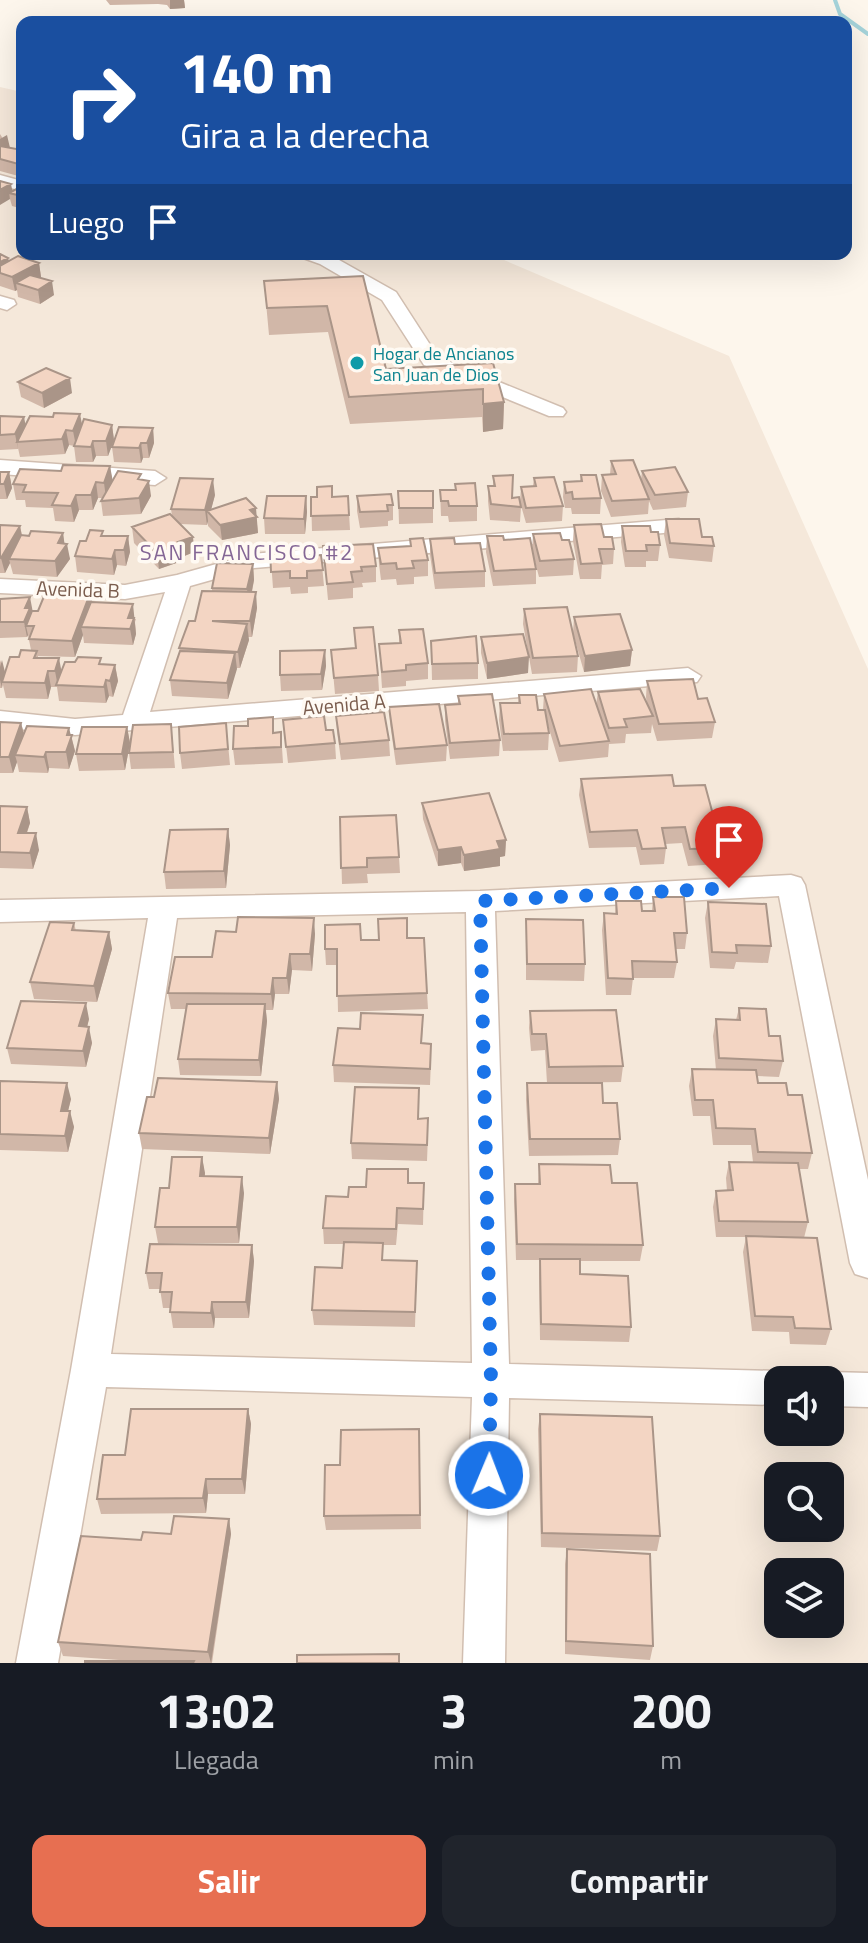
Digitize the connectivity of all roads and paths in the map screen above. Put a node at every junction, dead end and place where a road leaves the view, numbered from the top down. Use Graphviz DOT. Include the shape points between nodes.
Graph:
graph roads {
  1 [pos="326,260"];
  2 [pos="556,412"];
  3 [pos="0,467"];
  4 [pos="155,478"];
  5 [pos="679,526"];
  6 [pos="180,582"];
  7 [pos="0,586"];
  8 [pos="688,676"];
  9 [pos="0,719"];
  10 [pos="134,721"];
  11 [pos="480,901"];
  12 [pos="164,908"];
  13 [pos="0,911"];
  14 [pos="868,1263"];
  15 [pos="90,1370"];
  16 [pos="491,1381"];
  17 [pos="764,1388"];
  18 [pos="844,1389"];
  19 [pos="868,1390"];
  20 [pos="37,1663"];
  21 [pos="484,1663"];
  1 -- 2 [label="street" via="389,296 431,361"];
  3 -- 4 [label="street"];
  5 -- 6 [label="street, Avenida B" via="252,561"];
  6 -- 7 [label="street, Avenida B" via="125,592"];
  6 -- 10 [label="street"];
  8 -- 10 [label="street, Avenida A"];
  9 -- 10 [label="street, Avenida A" via="75,727"];
  11 -- 12 [label="street"];
  11 -- 14 [label="street" via="791,885"];
  11 -- 16 [label="street"];
  12 -- 13 [label="street"];
  12 -- 15 [label="street"];
  15 -- 16 [label="street"];
  15 -- 20 [label="street"];
  16 -- 17 [label="street"];
  16 -- 21 [label="street"];
  18 -- 19 [label="street"];
}
